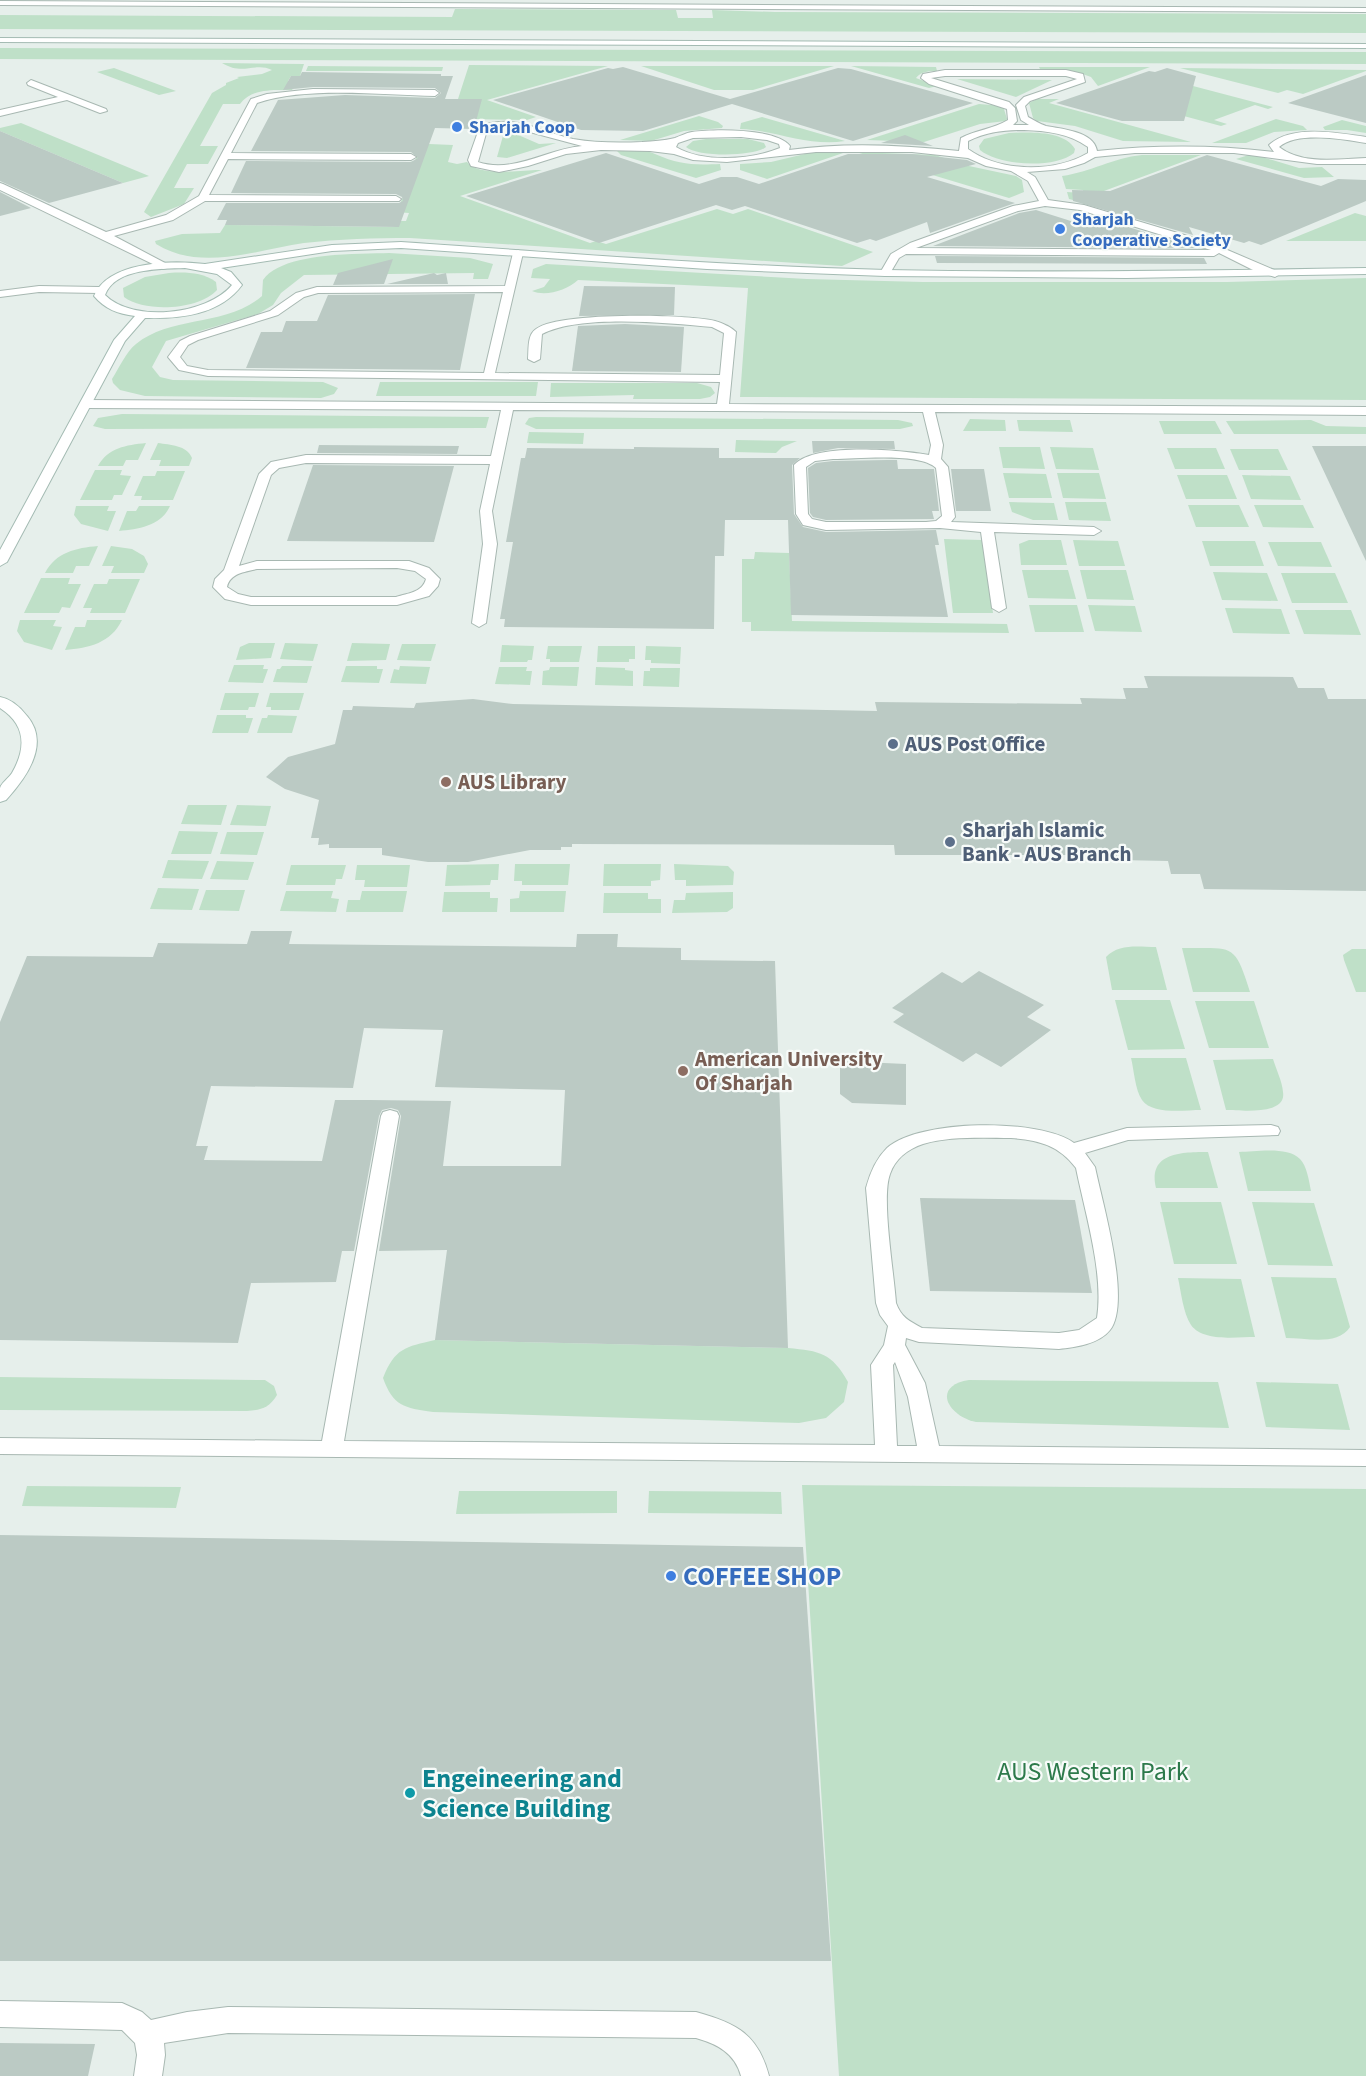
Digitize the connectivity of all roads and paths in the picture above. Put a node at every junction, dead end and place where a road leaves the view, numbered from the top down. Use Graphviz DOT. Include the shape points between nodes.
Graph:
graph roads {
  1 [pos="1121,0"];
  2 [pos="1157,0"];
  3 [pos="1316,0"];
  4 [pos="1356,0"];
  5 [pos="210,2"];
  6 [pos="466,2"];
  7 [pos="562,2"];
  8 [pos="0,3"];
  9 [pos="721,3"];
  10 [pos="760,3"];
  11 [pos="918,4"];
  12 [pos="958,4"];
  13 [pos="1125,10"];
  14 [pos="1161,10"];
  15 [pos="1323,10"];
  16 [pos="1364,10"];
  17 [pos="0,32"];
  18 [pos="0,40"];
  19 [pos="1366,41"];
  20 [pos="31,83"];
  21 [pos="435,93"];
  22 [pos="68,98"];
  23 [pos="103,111"];
  24 [pos="0,113"];
  25 [pos="1001,128"];
  26 [pos="1043,129"];
  27 [pos="776,139"];
  28 [pos="964,140"];
  29 [pos="1366,140"];
  30 [pos="1087,141"];
  31 [pos="1277,142"];
  32 [pos="674,146"];
  33 [pos="778,154"];
  34 [pos="968,154"];
  35 [pos="1093,154"];
  36 [pos="225,156"];
  37 [pos="1289,156"];
  38 [pos="411,157"];
  39 [pos="1366,161"];
  40 [pos="1010,167"];
  41 [pos="1060,167"];
  42 [pos="0,186"];
  43 [pos="203,198"];
  44 [pos="396,199"];
  45 [pos="1049,203"];
  46 [pos="105,235"];
  47 [pos="921,242"];
  48 [pos="1207,245"];
  49 [pos="902,251"];
  50 [pos="1228,252"];
  51 [pos="518,253"];
  52 [pos="960,253"];
  53 [pos="1175,253"];
  54 [pos="265,258"];
  55 [pos="163,266"];
  56 [pos="205,267"];
  57 [pos="1366,271"];
  58 [pos="885,273"];
  59 [pos="1275,274"];
  60 [pos="233,278"];
  61 [pos="509,289"];
  62 [pos="99,290"];
  63 [pos="0,294"];
  64 [pos="143,314"];
  65 [pos="534,359"];
  66 [pos="489,376"];
  67 [pos="726,379"];
  68 [pos="345,390"];
  69 [pos="363,390"];
  70 [pos="86,404"];
  71 [pos="508,406"];
  72 [pos="723,407"];
  73 [pos="928,408"];
  74 [pos="1366,411"];
  75 [pos="497,460"];
  76 [pos="935,460"];
  77 [pos="940,524"];
  78 [pos="987,528"];
  79 [pos="1094,531"];
  80 [pos="0,562"];
  81 [pos="230,572"];
  82 [pos="999,608"];
  83 [pos="479,623"];
  84 [pos="2,700"];
  85 [pos="0,797"];
  86 [pos="390,1116"];
  87 [pos="1271,1131"];
  88 [pos="1073,1150"];
  89 [pos="896,1335"];
  90 [pos="0,1446"];
  91 [pos="332,1449"];
  92 [pos="886,1454"];
  93 [pos="930,1454"];
  94 [pos="1366,1458"];
  95 [pos="0,2014"];
  96 [pos="147,2034"];
  97 [pos="148,2076"];
  98 [pos="755,2076"];
  1 -- 13 [label="street"];
  2 -- 14 [label="street"];
  3 -- 15 [label="street"];
  4 -- 16 [label="street"];
  5 -- 6 [label="street"];
  5 -- 8 [label="street"];
  6 -- 7 [label="street"];
  7 -- 9 [label="street"];
  9 -- 10 [label="street"];
  10 -- 11 [label="street"];
  11 -- 12 [label="street"];
  12 -- 13 [label="street"];
  13 -- 14 [label="street"];
  14 -- 15 [label="street"];
  15 -- 16 [label="street"];
  17 -- 19 [label="street"];
  18 -- 19 [label="street"];
  20 -- 22 [label="street"];
  21 -- 36 [label="street" via="286,93 260,97 254,101"];
  22 -- 23 [label="street"];
  22 -- 24 [label="street"];
  25 -- 26 [label="street"];
  25 -- 26 [label="street" via="1013,121 1011,108 1006,104 932,82 926,76 945,72 1080,76 1082,80 1020,105 1024,118"];
  25 -- 28 [label="street"];
  26 -- 30 [label="street"];
  27 -- 28 [label="street" via="817,144 900,145"];
  27 -- 32 [label="street" via="758,135 692,135"];
  27 -- 33 [label="street" via="785,146"];
  28 -- 34 [label="street" via="963,150"];
  29 -- 31 [label="street" via="1321,136"];
  30 -- 31 [label="street" via="1142,147 1232,147"];
  30 -- 35 [label="street"];
  31 -- 37 [label="street" via="1274,148"];
  32 -- 32 [label="street" via="582,143 520,125 495,124 483,128 473,160 479,166 500,169 577,149"];
  32 -- 33 [label="street" via="700,158 752,159"];
  33 -- 34 [label="street" via="816,149 900,148"];
  34 -- 40 [label="street"];
  35 -- 37 [label="street" via="1234,150"];
  35 -- 41 [label="street"];
  36 -- 38 [label="street"];
  36 -- 43 [label="street"];
  37 -- 39 [label="street" via="1313,161"];
  40 -- 41 [label="street"];
  40 -- 45 [label="street" via="1032,179"];
  41 -- 45 [label="street" via="1047,181"];
  42 -- 46 [label="street"];
  43 -- 44 [label="street"];
  43 -- 46 [label="street" via="178,213"];
  45 -- 47 [label="street" via="1016,208"];
  45 -- 48 [label="street" via="1094,211"];
  46 -- 55 [label="street"];
  47 -- 49 [label="street"];
  47 -- 52 [label="street"];
  48 -- 50 [label="street"];
  48 -- 53 [label="street"];
  49 -- 52 [label="street"];
  49 -- 58 [label="street"];
  50 -- 53 [label="street"];
  50 -- 59 [label="street"];
  51 -- 54 [label="street" via="366,245"];
  51 -- 58 [label="street"];
  51 -- 61 [label="street"];
  52 -- 53 [label="street"];
  54 -- 56 [label="street"];
  54 -- 60 [label="street"];
  55 -- 56 [label="street"];
  55 -- 62 [label="street" via="128,272"];
  56 -- 60 [label="street"];
  57 -- 59 [label="street"];
  58 -- 59 [label="street"];
  60 -- 64 [label="street" via="237,285 234,293 208,308"];
  61 -- 66 [label="street"];
  61 -- 68 [label="street" via="317,290 300,294 274,313 194,338 184,343 174,357 183,368 207,373"];
  62 -- 63 [label="street" via="39,289"];
  62 -- 64 [label="street" via="108,306"];
  64 -- 70 [label="street" via="120,340"];
  65 -- 67 [label="street" via="538,332 563,322 714,324 730,332"];
  66 -- 67 [label="street"];
  66 -- 69 [label="street"];
  67 -- 72 [label="street"];
  68 -- 69 [label="street"];
  68 -- 69 [label="street"];
  68 -- 70 [label="street"];
  69 -- 71 [label="street"];
  70 -- 80 [label="street"];
  71 -- 72 [label="street"];
  71 -- 75 [label="street"];
  72 -- 73 [label="street"];
  73 -- 74 [label="street"];
  73 -- 76 [label="street" via="937,446"];
  75 -- 81 [label="street" via="284,461 268,469"];
  75 -- 83 [label="street" via="486,511 490,544"];
  76 -- 77 [label="street" via="942,467 950,514"];
  76 -- 77 [label="street" via="907,455 833,455 805,461 798,470 802,514 808,522 826,526"];
  77 -- 78 [label="street"];
  78 -- 79 [label="street"];
  78 -- 82 [label="street"];
  81 -- 81 [label="street" via="220,587 225,594 251,601 397,601 424,593 433,579 419,568 391,564 257,565"];
  84 -- 85 [label="street" via="19,716 30,746 27,763 17,780"];
  86 -- 91 [label="street"];
  87 -- 88 [label="street" via="1127,1134"];
  88 -- 89 [label="street" via="1037,1135 959,1133 909,1142 891,1154 879,1170 876,1188 886,1304"];
  88 -- 89 [label="street" via="1085,1167 1110,1295 1107,1318 1100,1328 1075,1340 931,1337 908,1331"];
  89 -- 92 [label="street" via="882,1365"];
  89 -- 93 [label="street" via="914,1379"];
  90 -- 91 [label="street"];
  91 -- 92 [label="street"];
  92 -- 93 [label="street"];
  93 -- 94 [label="street"];
  95 -- 96 [label="street" via="122,2016 137,2023"];
  96 -- 97 [label="street" via="152,2052"];
  96 -- 98 [label="street" via="228,2020 696,2025 720,2031 739,2045 753,2065"];
}
